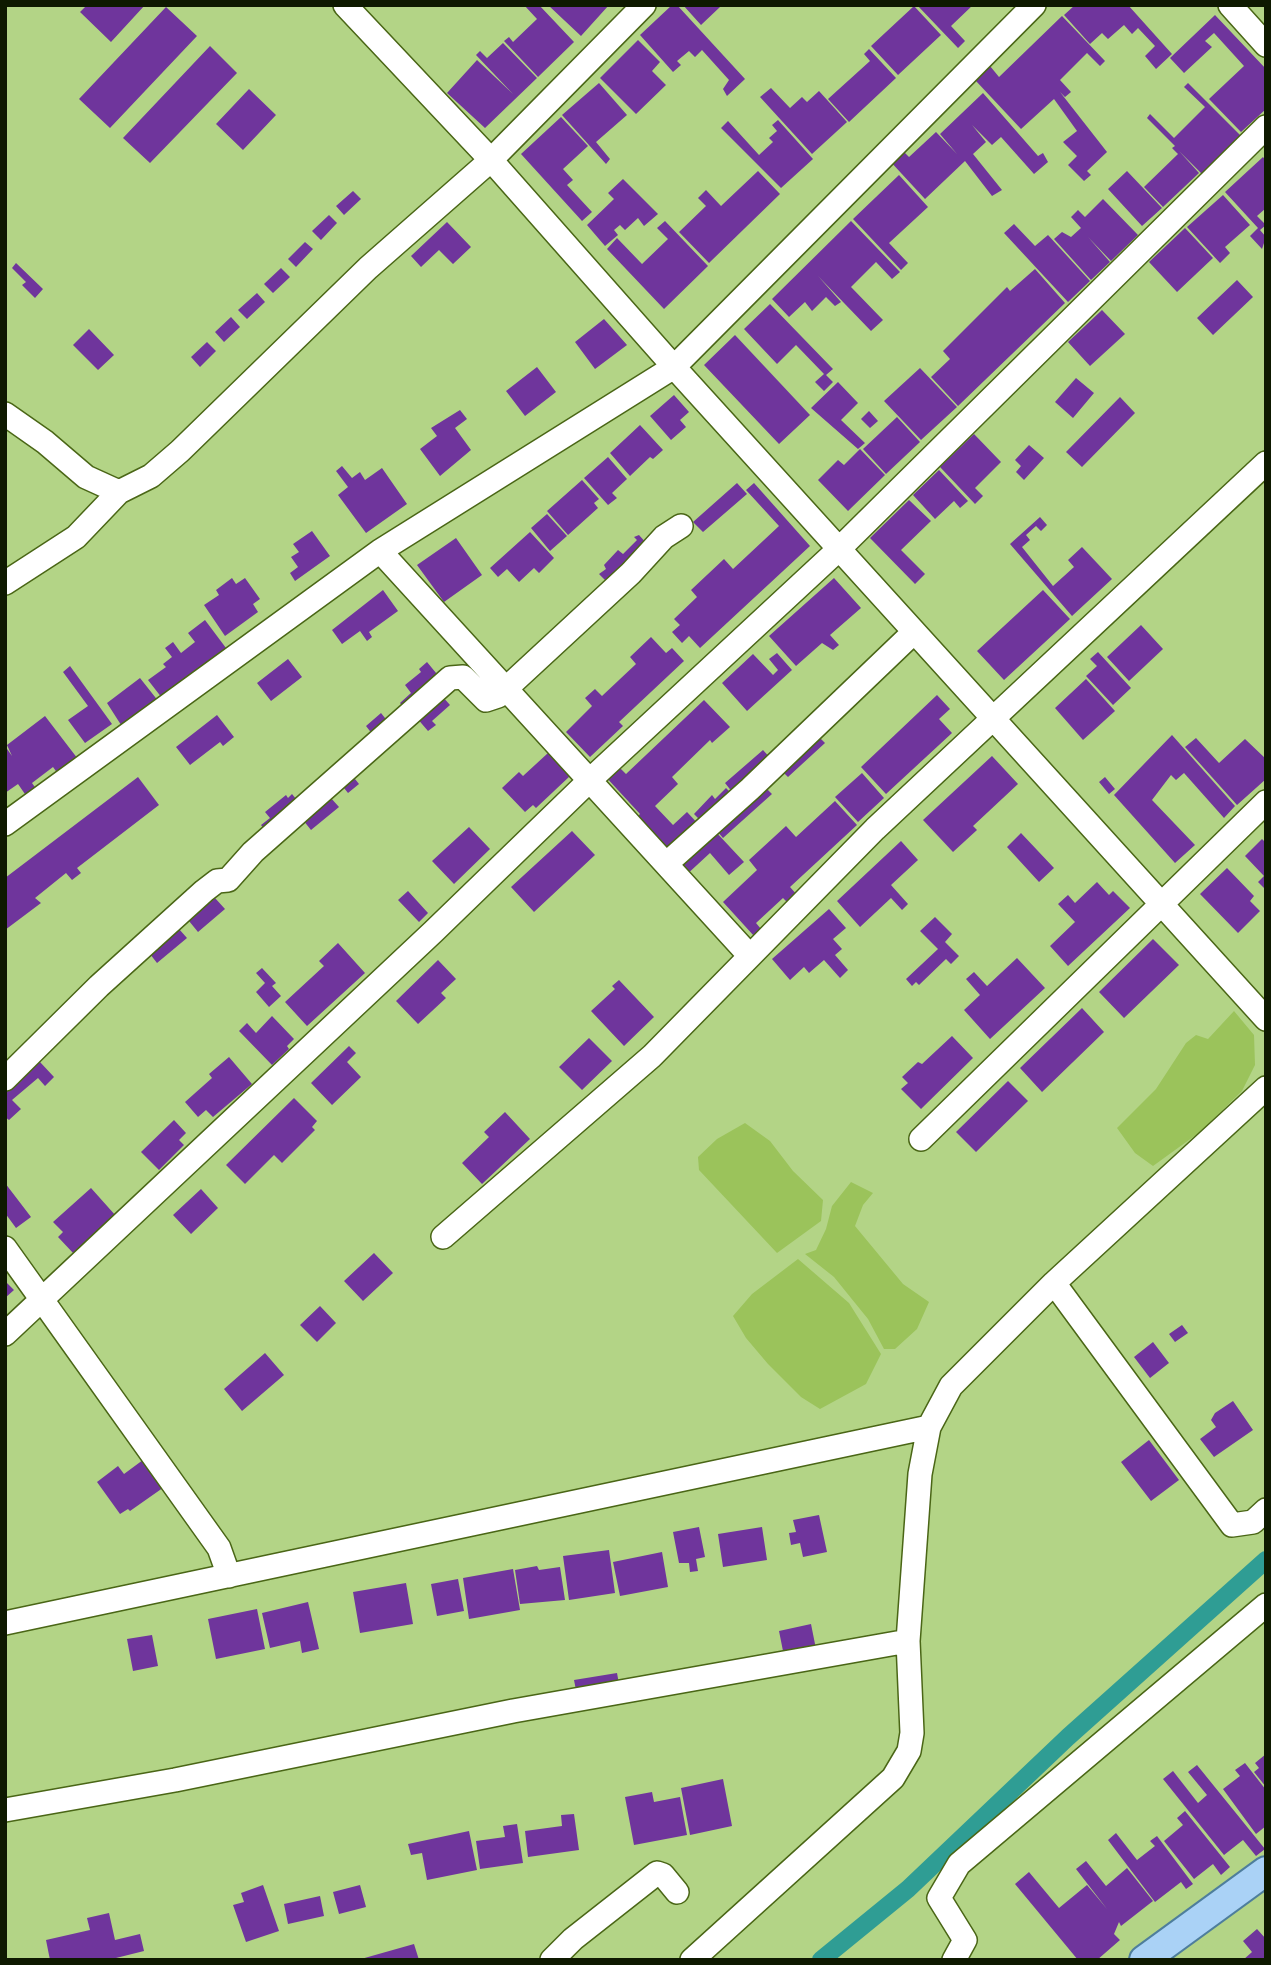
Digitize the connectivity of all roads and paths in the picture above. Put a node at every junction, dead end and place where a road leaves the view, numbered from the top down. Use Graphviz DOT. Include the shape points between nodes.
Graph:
graph roads {
  1 [pos="345,5"];
  2 [pos="644,5"];
  3 [pos="1034,5"];
  4 [pos="1230,5"];
  5 [pos="1266,45"];
  6 [pos="1266,127"];
  7 [pos="491,160"];
  8 [pos="674,367"];
  9 [pos="5,414"];
  10 [pos="1266,463"];
  11 [pos="119,492"];
  12 [pos="681,526"];
  13 [pos="839,549"];
  14 [pos="380,551"];
  15 [pos="5,583"];
  16 [pos="914,632"];
  17 [pos="506,688"];
  18 [pos="993,719"];
  19 [pos="590,780"];
  20 [pos="1266,802"];
  21 [pos="5,824"];
  22 [pos="666,864"];
  23 [pos="1161,902"];
  24 [pos="749,955"];
  25 [pos="1266,1019"];
  26 [pos="5,1079"];
  27 [pos="1266,1088"];
  28 [pos="920,1139"];
  29 [pos="443,1237"];
  30 [pos="5,1248"];
  31 [pos="1054,1283"];
  32 [pos="43,1300"];
  33 [pos="5,1334"];
  34 [pos="929,1427"];
  35 [pos="1266,1510"];
  36 [pos="229,1576"];
  37 [pos="1266,1605"];
  38 [pos="5,1623"];
  39 [pos="908,1642"];
  40 [pos="5,1810"];
  41 [pos="1266,1871"];
  42 [pos="670,1883"];
  43 [pos="552,1960"];
  44 [pos="692,1960"];
  45 [pos="954,1960"];
  46 [pos="1144,1960"];
  1 -- 7 [label="street"];
  2 -- 7 [label="street"];
  3 -- 8 [label="street"];
  4 -- 5 [label="street"];
  6 -- 13 [label="street"];
  7 -- 8 [label="street"];
  7 -- 11 [label="street" via="368,268 180,451 151,476"];
  8 -- 13 [label="street"];
  8 -- 14 [label="street"];
  9 -- 11 [label="street" via="86,477"];
  10 -- 18 [label="street"];
  11 -- 15 [label="street" via="76,537"];
  12 -- 17 [label="street"];
  13 -- 16 [label="street"];
  13 -- 19 [label="street"];
  14 -- 17 [label="street"];
  14 -- 21 [label="street"];
  16 -- 18 [label="street"];
  16 -- 22 [label="street"];
  17 -- 19 [label="street"];
  17 -- 26 [label="street" via="486,700 463,677 450,678 253,852 228,880 217,881 99,986"];
  18 -- 23 [label="street"];
  18 -- 24 [label="street"];
  19 -- 22 [label="street"];
  19 -- 32 [label="street"];
  20 -- 23 [label="street"];
  22 -- 24 [label="street"];
  23 -- 25 [label="street"];
  23 -- 28 [label="street"];
  24 -- 29 [label="street" via="652,1056"];
  27 -- 31 [label="street"];
  30 -- 32 [label="street"];
  31 -- 34 [label="street" via="951,1385"];
  31 -- 35 [label="street" via="1232,1525 1253,1522"];
  32 -- 33 [label="street"];
  32 -- 36 [label="street" via="219,1548"];
  34 -- 36 [label="street"];
  34 -- 39 [label="street" via="920,1474"];
  36 -- 38 [label="street"];
  37 -- 45 [label="street" via="959,1864 939,1898 965,1940"];
  39 -- 40 [label="street" via="513,1711"];
  39 -- 44 [label="street" via="912,1733 909,1751 893,1778"];
  41 -- 46 [label="main road"];
  42 -- 43 [label="street" via="657,1872"];
}
